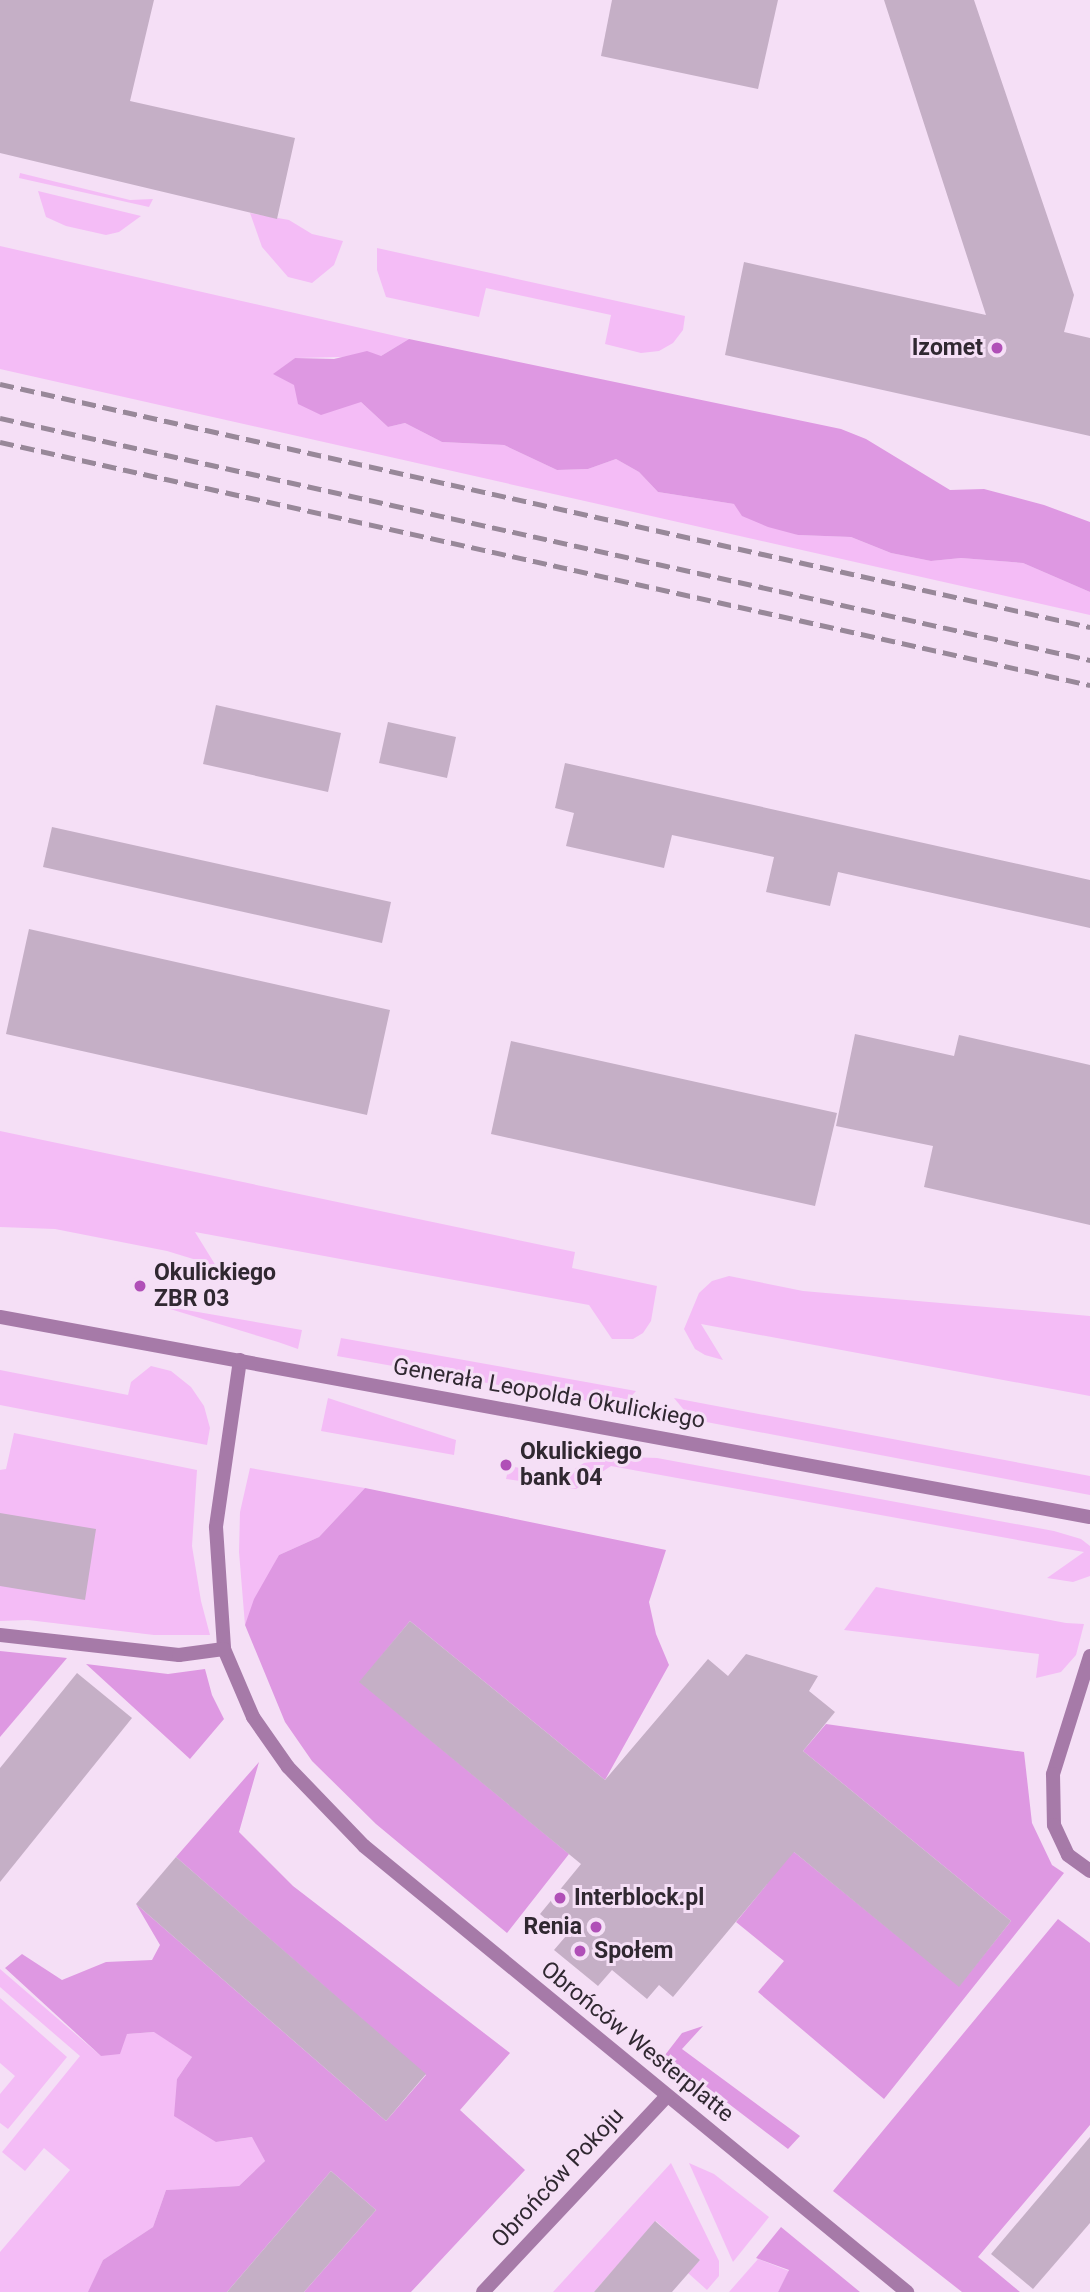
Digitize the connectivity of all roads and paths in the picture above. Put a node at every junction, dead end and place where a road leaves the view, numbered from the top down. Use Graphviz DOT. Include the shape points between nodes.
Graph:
graph roads {
  1 [pos="0,1317"];
  2 [pos="240,1360"];
  3 [pos="1090,1517"];
  4 [pos="0,1635"];
  5 [pos="224,1649"];
  6 [pos="1090,1656"];
  7 [pos="1090,1871"];
  8 [pos="667,2096"];
  9 [pos="483,2292"];
  10 [pos="907,2292"];
  1 -- 2 [label="street, Generała Leopolda Okulickiego"];
  2 -- 3 [label="street, Generała Leopolda Okulickiego"];
  2 -- 5 [label="street, Obrońców Westerplatte" via="216,1527"];
  4 -- 5 [label="street" via="178,1655"];
  5 -- 8 [label="street, Obrońców Westerplatte" via="253,1717 288,1767 364,1846"];
  6 -- 7 [label="street" via="1053,1774 1054,1825 1069,1855"];
  8 -- 9 [label="street, Obrońców Pokoju"];
  8 -- 10 [label="street, Obrońców Westerplatte"];
}
